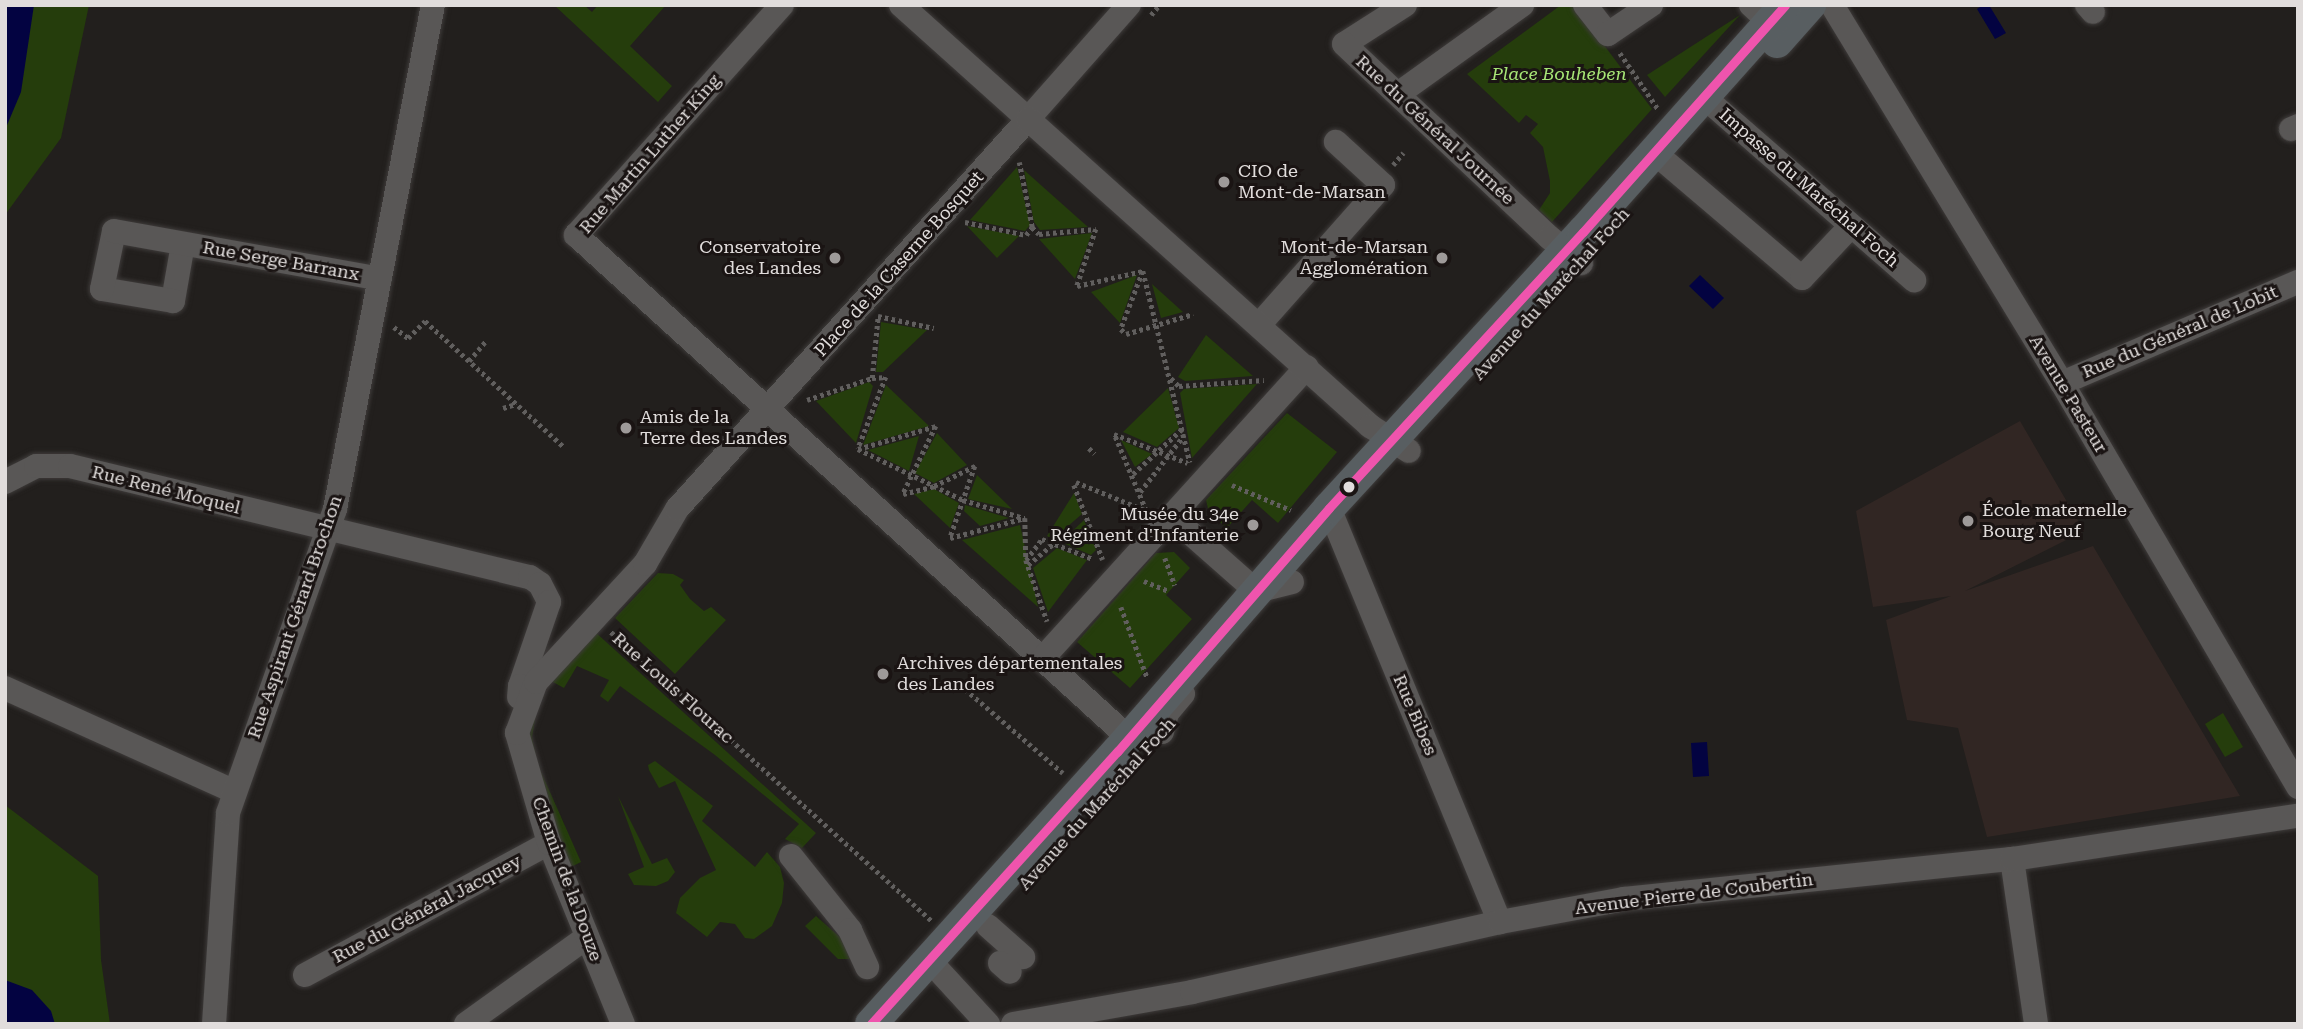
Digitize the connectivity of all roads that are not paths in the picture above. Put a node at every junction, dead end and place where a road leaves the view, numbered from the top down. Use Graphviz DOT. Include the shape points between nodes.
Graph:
graph roads {
  1 [pos="432,5"];
  2 [pos="782,5"];
  3 [pos="901,5"];
  4 [pos="1129,5"];
  5 [pos="1405,5"];
  6 [pos="1522,5"];
  7 [pos="1585,5"];
  8 [pos="1651,5"];
  9 [pos="1810,5"];
  10 [pos="1832,5"];
  11 [pos="1772,17"];
  12 [pos="1403,99"];
  13 [pos="1711,103"];
  14 [pos="1028,119"];
  15 [pos="1336,142"];
  16 [pos="1661,158"];
  17 [pos="1851,226"];
  18 [pos="183,244"];
  19 [pos="1574,256"];
  20 [pos="380,279"];
  21 [pos="1914,280"];
  22 [pos="2298,282"];
  23 [pos="1259,325"];
  24 [pos="1307,367"];
  25 [pos="2062,383"];
  26 [pos="768,411"];
  27 [pos="1401,445"];
  28 [pos="5,482"];
  29 [pos="1154,513"];
  30 [pos="1334,519"];
  31 [pos="329,530"];
  32 [pos="1292,582"];
  33 [pos="1256,591"];
  34 [pos="1042,659"];
  35 [pos="5,688"];
  36 [pos="517,733"];
  37 [pos="1163,733"];
  38 [pos="1129,738"];
  39 [pos="2298,788"];
  40 [pos="235,792"];
  41 [pos="2298,816"];
  42 [pos="549,843"];
  43 [pos="791,856"];
  44 [pos="2012,859"];
  45 [pos="1500,922"];
  46 [pos="988,926"];
  47 [pos="587,937"];
  48 [pos="1011,964"];
  49 [pos="867,967"];
  50 [pos="937,967"];
  51 [pos="305,975"];
  52 [pos="214,1024"];
  53 [pos="466,1024"];
  54 [pos="623,1024"];
  55 [pos="871,1024"];
  56 [pos="898,1024"];
  57 [pos="988,1024"];
  58 [pos="1013,1024"];
  59 [pos="2036,1024"];
  1 -- 20 [label="street, Rue Aspirant Gérard Brochon"];
  2 -- 26 [label="street, Rue Martin Luther King" via="576,234"];
  3 -- 14 [label="street"];
  4 -- 14 [label="street, Place de la Caserne Bosquet"];
  5 -- 12 [label="street, Rue du Général Journée" via="1344,44"];
  6 -- 12 [label="street"];
  7 -- 8 [label="street" via="1608,34"];
  9 -- 11 [label="main road, Avenue du Maréchal Foch"];
  10 -- 25 [label="street, Avenue Pasteur"];
  11 -- 13 [label="main road, Avenue du Maréchal Foch"];
  12 -- 19 [label="street, Rue du Général Journée"];
  13 -- 16 [label="main road, Avenue du Maréchal Foch"];
  13 -- 17 [label="street, Impasse du Maréchal Foch"];
  14 -- 23 [label="street"];
  14 -- 26 [label="street, Place de la Caserne Bosquet"];
  15 -- 23 [label="street" via="1383,185"];
  16 -- 17 [label="street" via="1802,278"];
  16 -- 19 [label="main road, Avenue du Maréchal Foch"];
  17 -- 21 [label="street, Impasse du Maréchal Foch"];
  18 -- 20 [label="street, Rue Serge Barranx"];
  19 -- 27 [label="main road, Avenue du Maréchal Foch"];
  20 -- 31 [label="street, Rue Aspirant Gérard Brochon"];
  22 -- 25 [label="street, Rue du Général de Lobit"];
  23 -- 24 [label="street"];
  24 -- 27 [label="street" via="1370,426"];
  24 -- 29 [label="street"];
  25 -- 39 [label="street, Avenue Pasteur"];
  26 -- 34 [label="street"];
  26 -- 36 [label="street, Place de la Caserne Bosquet" via="677,509 645,564 536,682"];
  27 -- 30 [label="main road, Avenue du Maréchal Foch"];
  28 -- 31 [label="street, Rue René Moquel" via="36,466 70,466"];
  29 -- 33 [label="street"];
  29 -- 34 [label="street"];
  30 -- 32 [label="main road, Avenue du Maréchal Foch"];
  30 -- 33 [label="main road, Avenue du Maréchal Foch"];
  30 -- 45 [label="street, Rue Bibes"];
  31 -- 36 [label="street, Chemin de la Douze" via="530,577 547,593 548,612 520,686"];
  31 -- 40 [label="street, Rue Aspirant Gérard Brochon"];
  32 -- 33 [label="street"];
  32 -- 37 [label="main road, Avenue du Maréchal Foch"];
  33 -- 37 [label="street" via="1253,613 1167,713"];
  33 -- 38 [label="main road, Avenue du Maréchal Foch"];
  34 -- 38 [label="street"];
  35 -- 40 [label="street"];
  36 -- 42 [label="street, Chemin de la Douze"];
  37 -- 46 [label="main road, Avenue du Maréchal Foch"];
  38 -- 50 [label="main road, Avenue du Maréchal Foch" via="951,938"];
  40 -- 52 [label="street, Rue Aspirant Gérard Brochon" via="225,835"];
  41 -- 44 [label="street, Avenue Pierre de Coubertin"];
  42 -- 47 [label="street, Chemin de la Douze"];
  42 -- 51 [label="street, Rue du Général Jacquey"];
  43 -- 49 [label="street" via="850,930"];
  44 -- 45 [label="street, Avenue Pierre de Coubertin" via="1624,899"];
  44 -- 59 [label="street"];
  45 -- 58 [label="street, Avenue Pierre de Coubertin" via="1184,993"];
  46 -- 48 [label="street"];
  46 -- 50 [label="main road, Avenue du Maréchal Foch"];
  47 -- 53 [label="street"];
  47 -- 54 [label="street, Chemin de la Douze"];
  50 -- 55 [label="main road, Avenue du Maréchal Foch"];
  50 -- 56 [label="main road, Avenue du Maréchal Foch"];
  50 -- 57 [label="street"];
}
